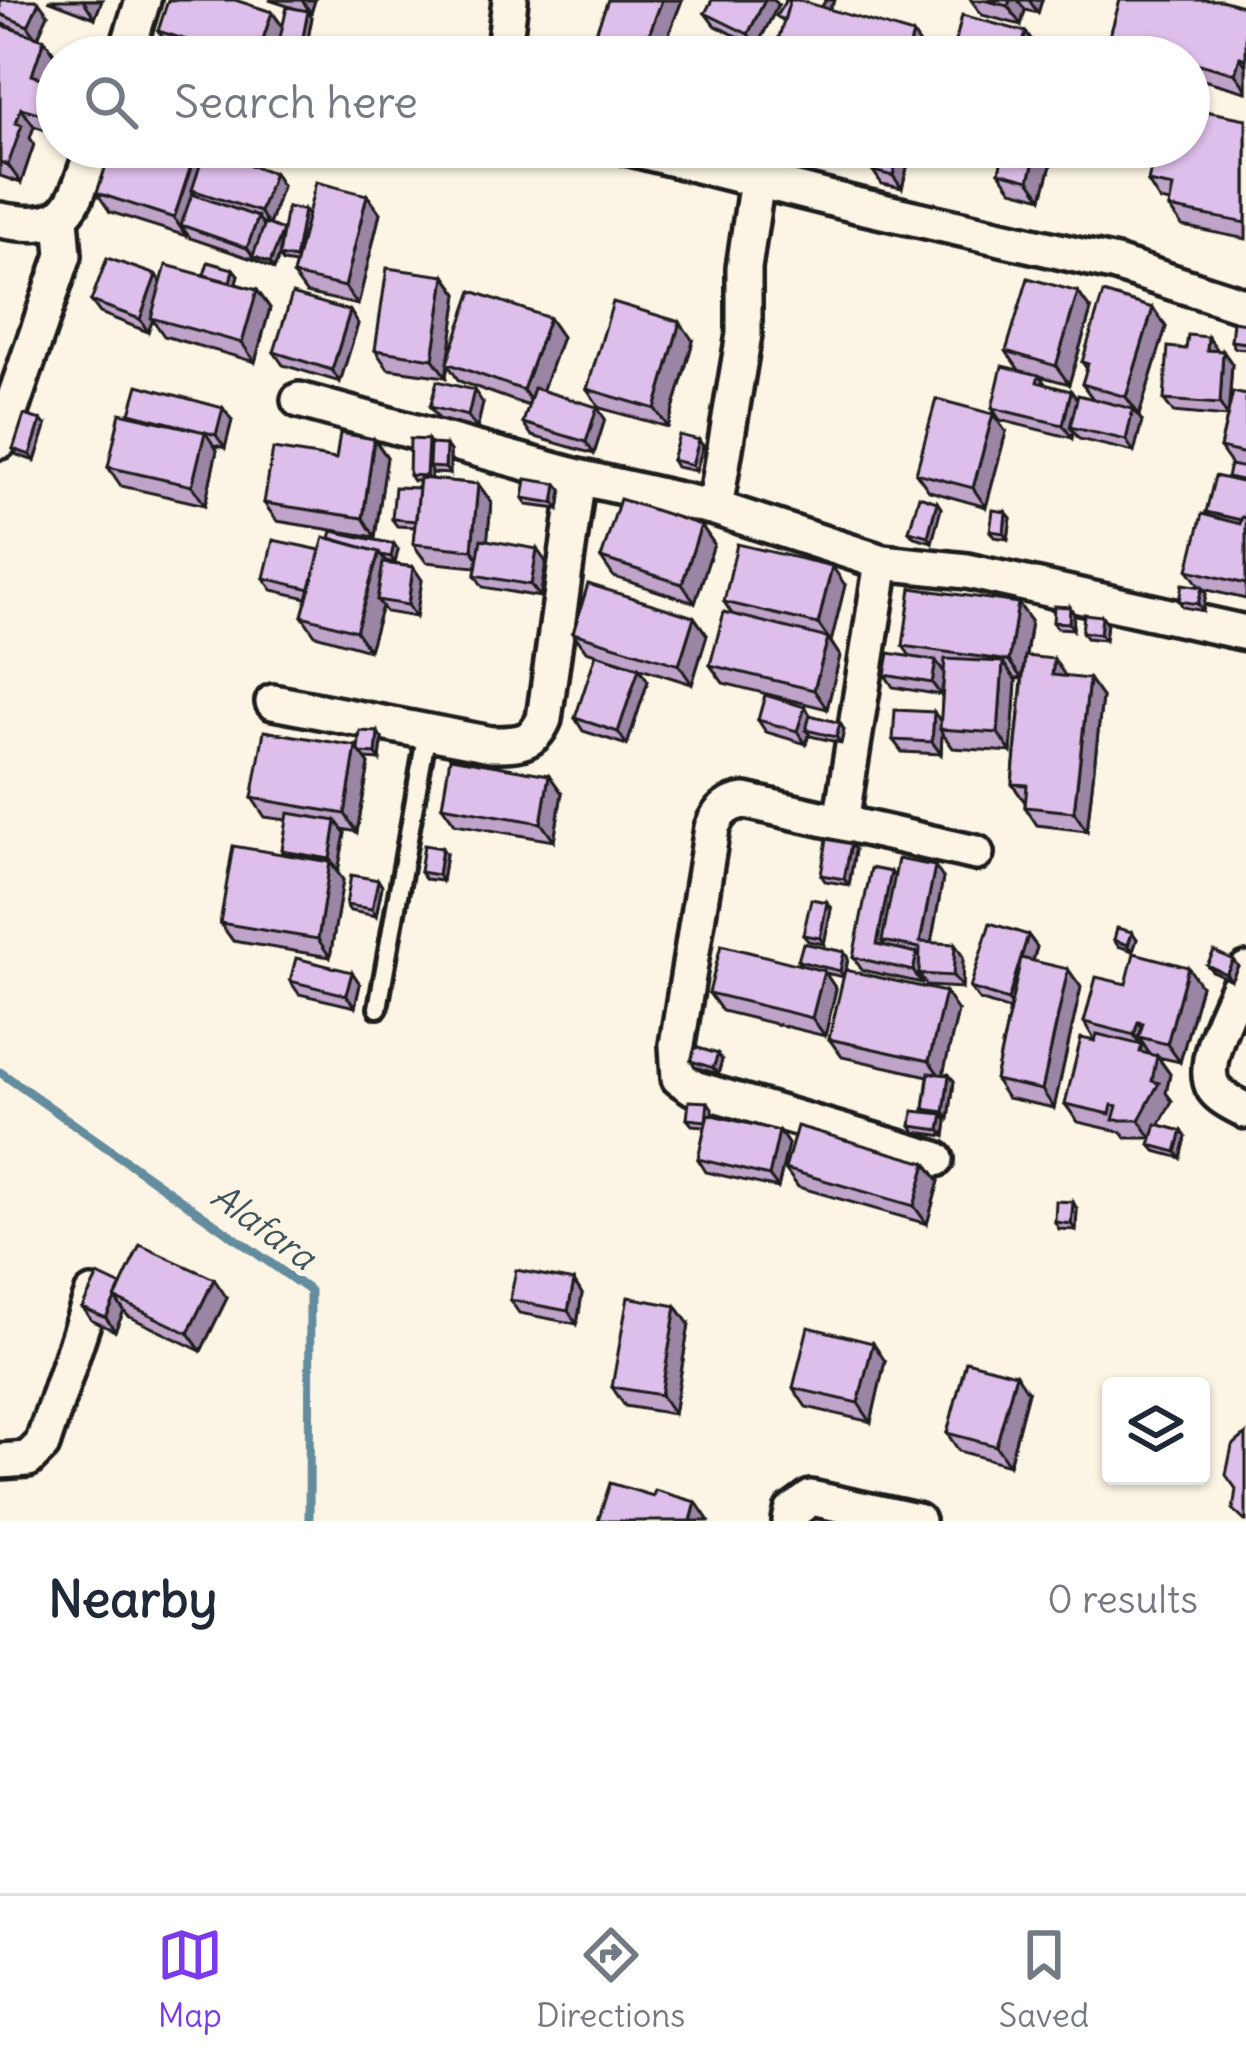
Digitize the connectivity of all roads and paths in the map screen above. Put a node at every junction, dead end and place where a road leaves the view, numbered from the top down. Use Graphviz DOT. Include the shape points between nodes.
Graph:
graph roads {
  1 [pos="143,0"];
  2 [pos="510,0"];
  3 [pos="131,36"];
  4 [pos="506,36"];
  5 [pos="86,168"];
  6 [pos="709,168"];
  7 [pos="757,180"];
  8 [pos="61,219"];
  9 [pos="0,220"];
  10 [pos="1246,306"];
  11 [pos="298,400"];
  12 [pos="0,441"];
  13 [pos="578,477"];
  14 [pos="715,508"];
  15 [pos="882,562"];
  16 [pos="1246,633"];
  17 [pos="273,702"];
  18 [pos="427,732"];
  19 [pos="841,822"];
  20 [pos="976,854"];
  21 [pos="1246,970"];
  22 [pos="378,1008"];
  23 [pos="1246,1112"];
  24 [pos="936,1159"];
  25 [pos="92,1295"];
  26 [pos="0,1461"];
  27 [pos="790,1521"];
  28 [pos="917,1521"];
  1 -- 3 [label="street"];
  2 -- 4 [label="street"];
  5 -- 8 [label="street"];
  6 -- 7 [label="street"];
  7 -- 10 [label="street" via="1116,265"];
  7 -- 14 [label="street" via="744,334"];
  8 -- 9 [label="street"];
  8 -- 12 [label="street" via="64,255"];
  11 -- 13 [label="street"];
  13 -- 14 [label="street"];
  13 -- 18 [label="street" via="538,735 491,744"];
  14 -- 15 [label="street"];
  15 -- 16 [label="street" via="967,571"];
  15 -- 19 [label="street"];
  17 -- 18 [label="street"];
  18 -- 22 [label="lane"];
  19 -- 20 [label="street"];
  19 -- 24 [label="street" via="745,801 716,818 677,1045 679,1078 716,1096"];
  21 -- 23 [label="street" via="1210,1057 1215,1092"];
  25 -- 26 [label="street" via="42,1445 28,1460"];
  27 -- 28 [label="street" via="811,1498"];
}
